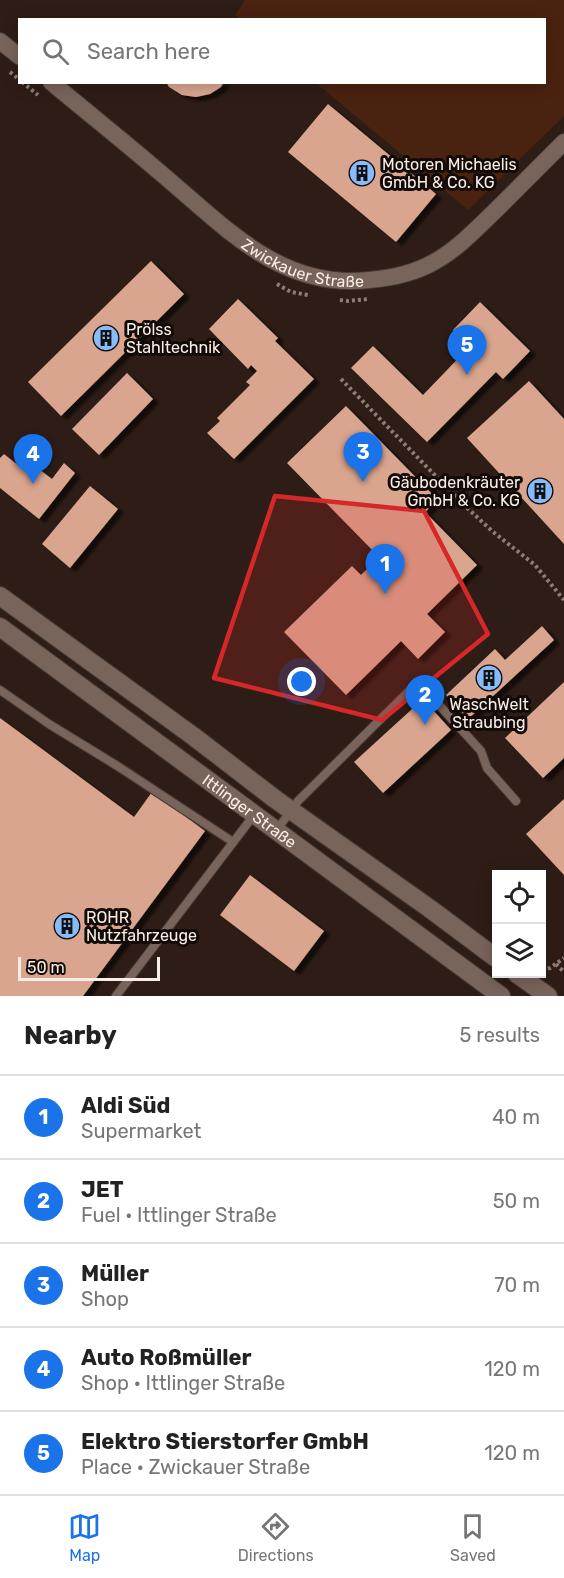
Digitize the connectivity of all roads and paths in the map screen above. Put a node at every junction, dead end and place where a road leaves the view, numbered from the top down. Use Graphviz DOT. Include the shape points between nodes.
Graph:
graph roads {
  1 [pos="0,41"];
  2 [pos="18,55"];
  3 [pos="24,84"];
  4 [pos="53,84"];
  5 [pos="39,97"];
  6 [pos="564,142"];
  7 [pos="273,281"];
  8 [pos="314,296"];
  9 [pos="337,299"];
  10 [pos="374,299"];
  11 [pos="341,379"];
  12 [pos="0,596"];
  13 [pos="564,600"];
  14 [pos="0,627"];
  15 [pos="0,690"];
  16 [pos="516,801"];
  17 [pos="291,810"];
  18 [pos="254,814"];
  19 [pos="276,831"];
  20 [pos="233,842"];
  21 [pos="492,955"];
  22 [pos="564,958"];
  23 [pos="556,964"];
  24 [pos="546,969"];
  25 [pos="564,972"];
  26 [pos="523,978"];
  27 [pos="564,992"];
  28 [pos="116,996"];
  29 [pos="501,996"];
  30 [pos="548,996"];
  31 [pos="558,996"];
  1 -- 2 [label="street"];
  3 -- 5 [label="path"];
  4 -- 6 [label="street, Zwickauer Straße" via="239,239 292,271 318,279 349,282 390,278 434,262 464,241"];
  7 -- 8 [label="path" via="291,292"];
  9 -- 10 [label="path"];
  11 -- 13 [label="path" via="463,504 535,565"];
  12 -- 17 [label="street, Ittlinger Straße"];
  14 -- 18 [label="street, Ittlinger Straße"];
  15 -- 20 [label="lane"];
  16 -- 17 [label="lane" via="487,768 481,751 418,682"];
  17 -- 19 [label="lane"];
  17 -- 21 [label="street, Ittlinger Straße"];
  18 -- 19 [label="street, Ittlinger Straße"];
  18 -- 20 [label="lane"];
  19 -- 29 [label="street, Ittlinger Straße"];
  20 -- 28 [label="lane"];
  22 -- 23 [label="path"];
  23 -- 24 [label="path"];
  23 -- 25 [label="path"];
  26 -- 30 [label="street"];
  27 -- 31 [label="street"];
}
